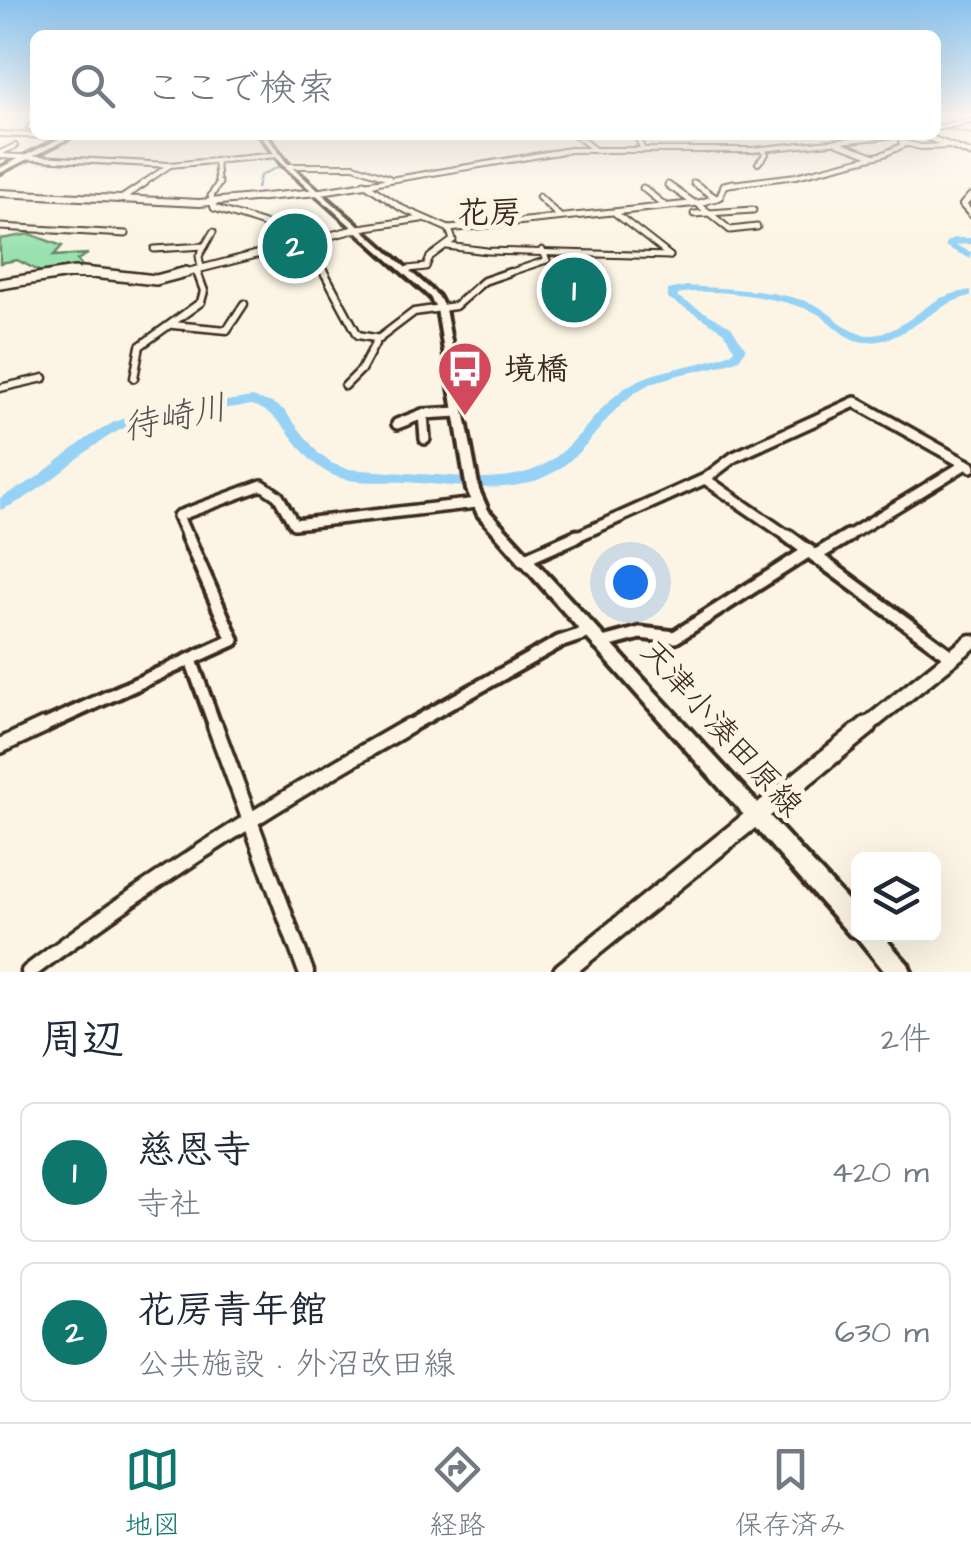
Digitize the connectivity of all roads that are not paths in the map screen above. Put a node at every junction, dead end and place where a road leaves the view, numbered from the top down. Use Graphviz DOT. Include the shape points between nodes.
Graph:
graph roads {
  1 [pos="23,159"];
  2 [pos="70,159"];
  3 [pos="228,159"];
  4 [pos="282,159"];
  5 [pos="338,159"];
  6 [pos="509,159"];
  7 [pos="758,159"];
  8 [pos="867,159"];
  9 [pos="216,161"];
  10 [pos="758,163"];
  11 [pos="327,164"];
  12 [pos="170,165"];
  13 [pos="289,166"];
  14 [pos="0,171"];
  15 [pos="389,178"];
  16 [pos="364,183"];
  17 [pos="694,183"];
  18 [pos="668,185"];
  19 [pos="643,188"];
  20 [pos="318,192"];
  21 [pos="0,194"];
  22 [pos="539,196"];
  23 [pos="971,196"];
  24 [pos="716,198"];
  25 [pos="121,199"];
  26 [pos="695,203"];
  27 [pos="213,204"];
  28 [pos="666,206"];
  29 [pos="753,210"];
  30 [pos="737,211"];
  31 [pos="614,212"];
  32 [pos="694,214"];
  33 [pos="710,214"];
  34 [pos="971,214"];
  35 [pos="424,218"];
  36 [pos="560,218"];
  37 [pos="0,227"];
  38 [pos="360,228"];
  39 [pos="449,230"];
  40 [pos="212,232"];
  41 [pos="126,234"];
  42 [pos="308,238"];
  43 [pos="204,246"];
  44 [pos="447,246"];
  45 [pos="154,249"];
  46 [pos="542,250"];
  47 [pos="318,262"];
  48 [pos="199,269"];
  49 [pos="408,269"];
  50 [pos="0,284"];
  51 [pos="244,304"];
  52 [pos="441,308"];
  53 [pos="173,324"];
  54 [pos="380,339"];
  55 [pos="44,378"];
  56 [pos="134,378"];
  57 [pos="344,386"];
  58 [pos="0,388"];
  59 [pos="458,412"];
  60 [pos="423,414"];
  61 [pos="397,424"];
  62 [pos="426,439"];
  63 [pos="968,465"];
  64 [pos="705,479"];
  65 [pos="475,497"];
  66 [pos="812,554"];
  67 [pos="524,560"];
  68 [pos="594,638"];
  69 [pos="971,642"];
  70 [pos="952,657"];
  71 [pos="191,660"];
  72 [pos="0,746"];
  73 [pos="754,814"];
  74 [pos="248,817"];
  75 [pos="851,919"];
  76 [pos="873,942"];
  77 [pos="29,972"];
  78 [pos="306,972"];
  79 [pos="562,972"];
  80 [pos="900,972"];
  1 -- 14 [label="main road"];
  2 -- 12 [label="street"];
  3 -- 9 [label="street"];
  4 -- 13 [label="main road"];
  5 -- 11 [label="street"];
  6 -- 15 [label="street"];
  7 -- 10 [label="street"];
  8 -- 24 [label="street" via="781,179 743,178 724,185"];
  9 -- 12 [label="street"];
  9 -- 27 [label="street"];
  11 -- 13 [label="street"];
  11 -- 15 [label="street"];
  12 -- 25 [label="street"];
  13 -- 20 [label="main road"];
  15 -- 16 [label="street"];
  16 -- 20 [label="street"];
  16 -- 35 [label="street"];
  17 -- 24 [label="street"];
  18 -- 26 [label="street"];
  19 -- 28 [label="street"];
  20 -- 27 [label="street"];
  20 -- 38 [label="main road"];
  21 -- 25 [label="street"];
  22 -- 36 [label="street"];
  23 -- 34 [label="street" via="963,206"];
  24 -- 26 [label="street"];
  25 -- 27 [label="street"];
  26 -- 28 [label="street"];
  26 -- 33 [label="street"];
  27 -- 42 [label="street"];
  28 -- 31 [label="street"];
  29 -- 30 [label="street"];
  30 -- 33 [label="street"];
  30 -- 33 [label="street" via="758,227 730,230"];
  31 -- 36 [label="street"];
  31 -- 46 [label="street" via="658,238 670,256"];
  32 -- 33 [label="street"];
  35 -- 38 [label="street"];
  35 -- 39 [label="street"];
  36 -- 39 [label="street"];
  37 -- 41 [label="street"];
  38 -- 42 [label="street"];
  38 -- 49 [label="main road"];
  39 -- 44 [label="street" via="454,238"];
  40 -- 43 [label="street"];
  42 -- 48 [label="street"];
  43 -- 45 [label="street"];
  43 -- 48 [label="street"];
  44 -- 46 [label="street"];
  44 -- 49 [label="street" via="426,267"];
  46 -- 52 [label="street" via="547,260 502,272 455,306"];
  47 -- 54 [label="street" via="358,335"];
  48 -- 50 [label="street" via="153,281 83,272"];
  48 -- 53 [label="street" via="204,298"];
  49 -- 52 [label="main road"];
  51 -- 53 [label="street" via="227,330"];
  52 -- 54 [label="street" via="414,312"];
  52 -- 59 [label="main road, 天津小湊田原線"];
  53 -- 56 [label="street" via="140,346"];
  54 -- 57 [label="street"];
  55 -- 58 [label="street"];
  59 -- 60 [label="street"];
  59 -- 65 [label="main road, 天津小湊田原線"];
  60 -- 61 [label="street"];
  60 -- 62 [label="street"];
  63 -- 64 [label="street" via="854,402 734,457"];
  63 -- 66 [label="street"];
  64 -- 66 [label="street"];
  64 -- 67 [label="street"];
  65 -- 67 [label="main road, 天津小湊田原線"];
  65 -- 71 [label="street" via="294,524 278,496 262,485 178,516 232,640"];
  66 -- 68 [label="street" via="674,637"];
  66 -- 70 [label="street"];
  67 -- 68 [label="main road, 天津小湊田原線"];
  68 -- 73 [label="main road, 天津小湊田原線"];
  68 -- 74 [label="street" via="559,642"];
  69 -- 70 [label="street"];
  70 -- 73 [label="street"];
  71 -- 72 [label="street"];
  71 -- 74 [label="street"];
  73 -- 75 [label="main road, 天津小湊田原線"];
  73 -- 79 [label="street"];
  74 -- 77 [label="street"];
  74 -- 78 [label="street"];
  76 -- 80 [label="main road"];
}
